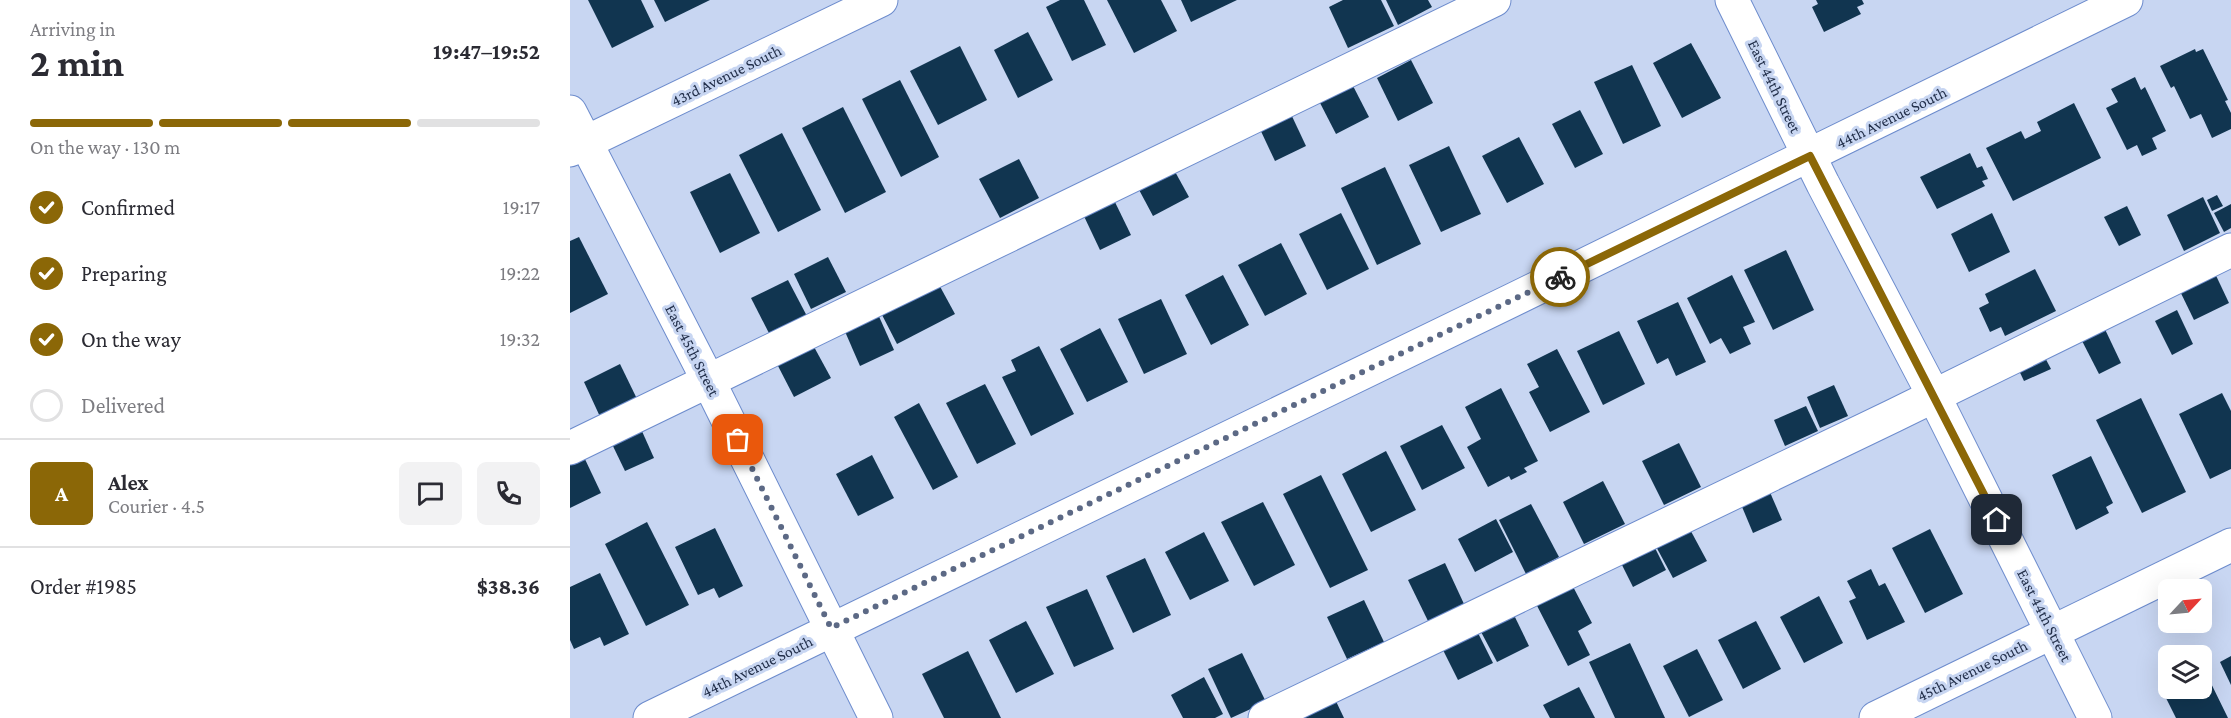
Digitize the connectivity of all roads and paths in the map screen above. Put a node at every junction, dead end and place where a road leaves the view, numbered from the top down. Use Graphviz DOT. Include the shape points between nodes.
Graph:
graph roads {
  1 [pos="881,0"];
  2 [pos="1494,0"];
  3 [pos="1732,0"];
  4 [pos="2126,0"];
  5 [pos="570,112"];
  6 [pos="578,146"];
  7 [pos="1810,156"];
  8 [pos="2231,250"];
  9 [pos="708,380"];
  10 [pos="1934,396"];
  11 [pos="570,448"];
  12 [pos="2231,544"];
  13 [pos="831,628"];
  14 [pos="2053,631"];
  15 [pos="650,718"];
  16 [pos="876,718"];
  17 [pos="1265,718"];
  18 [pos="1876,718"];
  19 [pos="2095,718"];
  1 -- 6 [label="street, 43rd Avenue South"];
  2 -- 9 [label="street"];
  3 -- 7 [label="street, East 44th Street"];
  4 -- 7 [label="street, 44th Avenue South"];
  5 -- 6 [label="street, East 45th Street"];
  6 -- 9 [label="street, East 45th Street"];
  7 -- 10 [label="street, East 44th Street"];
  7 -- 13 [label="street, 44th Avenue South"];
  8 -- 10 [label="street"];
  9 -- 11 [label="street"];
  9 -- 13 [label="street, East 45th Street"];
  10 -- 14 [label="street, East 44th Street"];
  10 -- 17 [label="street"];
  12 -- 14 [label="street, 45th Avenue South"];
  13 -- 15 [label="street, 44th Avenue South"];
  13 -- 16 [label="street, East 45th Street"];
  14 -- 18 [label="street, 45th Avenue South"];
  14 -- 19 [label="street, East 44th Street"];
}
